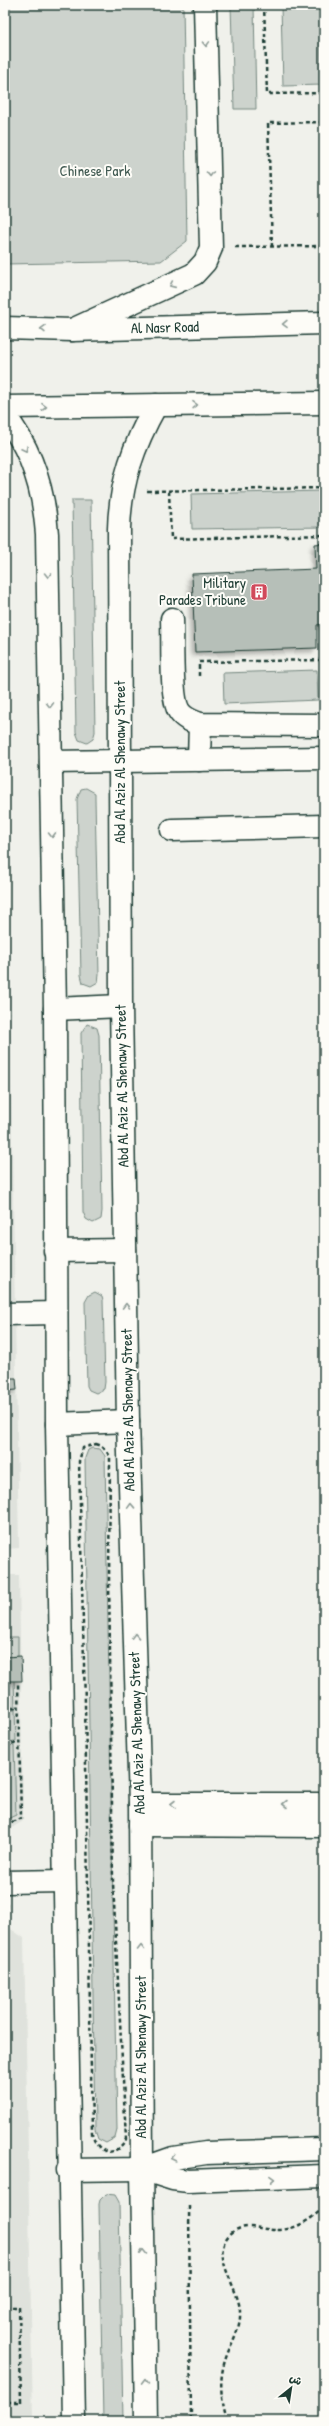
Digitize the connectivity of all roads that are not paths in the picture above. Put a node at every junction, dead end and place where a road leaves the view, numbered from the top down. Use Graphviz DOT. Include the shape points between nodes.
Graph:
graph roads {
  1 [pos="205,5"];
  2 [pos="324,324"];
  3 [pos="5,328"];
  4 [pos="72,330"];
  5 [pos="323,404"];
  6 [pos="156,405"];
  7 [pos="5,407"];
  8 [pos="5,416"];
  9 [pos="172,619"];
  10 [pos="200,724"];
  11 [pos="324,725"];
  12 [pos="324,758"];
  13 [pos="120,759"];
  14 [pos="199,760"];
  15 [pos="51,762"];
  16 [pos="324,826"];
  17 [pos="172,830"];
  18 [pos="121,1006"];
  19 [pos="55,1009"];
  20 [pos="125,1250"];
  21 [pos="55,1251"];
  22 [pos="56,1313"];
  23 [pos="5,1314"];
  24 [pos="128,1421"];
  25 [pos="57,1424"];
  26 [pos="140,1804"];
  27 [pos="324,1804"];
  28 [pos="140,1825"];
  29 [pos="324,1826"];
  30 [pos="64,1880"];
  31 [pos="5,1882"];
  32 [pos="324,2149"];
  33 [pos="246,2152"];
  34 [pos="142,2168"];
  35 [pos="68,2170"];
  36 [pos="324,2176"];
  37 [pos="246,2180"];
  38 [pos="74,2421"];
  39 [pos="146,2421"];
  1 -- 4 [label="main road, one-way" via="211,248 194,274"];
  2 -- 4 [label="main road, Al Nasr Road, one-way"];
  4 -- 3 [label="main road, Al Nasr Road, one-way"];
  6 -- 5 [label="main road, one-way"];
  7 -- 6 [label="main road, one-way"];
  6 -- 13 [label="main road, Abd Al Aziz Al Shenawy Street" via="135,448 121,492"];
  8 -- 15 [label="main road, one-way" via="30,457 46,514"];
  9 -- 10 [label="main road" via="176,704 183,717"];
  10 -- 11 [label="main road"];
  10 -- 14 [label="main road"];
  12 -- 14 [label="main road"];
  13 -- 14 [label="main road"];
  13 -- 15 [label="main road"];
  13 -- 18 [label="main road, Abd Al Aziz Al Shenawy Street"];
  15 -- 19 [label="main road, one-way"];
  16 -- 17 [label="main road"];
  18 -- 19 [label="main road"];
  18 -- 20 [label="main road, Abd Al Aziz Al Shenawy Street"];
  19 -- 21 [label="main road"];
  20 -- 21 [label="main road"];
  24 -- 20 [label="main road, Abd Al Aziz Al Shenawy Street, one-way"];
  21 -- 22 [label="main road"];
  22 -- 23 [label="main road"];
  22 -- 25 [label="main road"];
  24 -- 25 [label="main road"];
  26 -- 24 [label="main road, Abd Al Aziz Al Shenawy Street, one-way"];
  25 -- 30 [label="main road"];
  27 -- 26 [label="main road, one-way"];
  26 -- 28 [label="main road, Abd Al Aziz Al Shenawy Street"];
  28 -- 29 [label="main road"];
  34 -- 28 [label="main road, Abd Al Aziz Al Shenawy Street, one-way"];
  30 -- 31 [label="main road"];
  30 -- 35 [label="main road"];
  32 -- 33 [label="main road"];
  33 -- 34 [label="main road, one-way" via="189,2154"];
  33 -- 37 [label="main road"];
  34 -- 35 [label="main road"];
  34 -- 37 [label="main road" via="172,2179 188,2181"];
  39 -- 34 [label="main road, Abd Al Aziz Al Shenawy Street, one-way"];
  35 -- 38 [label="main road"];
  37 -- 36 [label="main road, one-way"];
}
